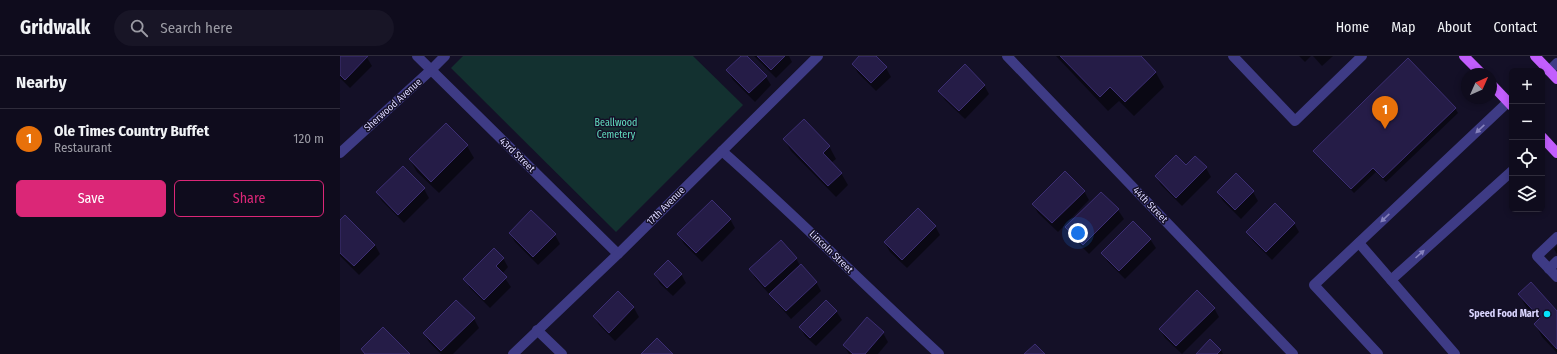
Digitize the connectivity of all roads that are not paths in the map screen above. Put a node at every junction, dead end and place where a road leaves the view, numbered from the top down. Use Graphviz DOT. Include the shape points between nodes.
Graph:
graph roads {
  1 [pos="417,56"];
  2 [pos="445,56"];
  3 [pos="818,56"];
  4 [pos="1007,56"];
  5 [pos="1234,56"];
  6 [pos="1362,56"];
  7 [pos="1464,56"];
  8 [pos="1535,56"];
  9 [pos="1557,63"];
  10 [pos="1476,68"];
  11 [pos="431,70"];
  12 [pos="1549,71"];
  13 [pos="1557,79"];
  14 [pos="1497,90"];
  15 [pos="1509,103"];
  16 [pos="1509,105"];
  17 [pos="1545,143"];
  18 [pos="722,151"];
  19 [pos="340,153"];
  20 [pos="1557,153"];
  21 [pos="1509,174"];
  22 [pos="1557,237"];
  23 [pos="1359,243"];
  24 [pos="618,254"];
  25 [pos="1557,261"];
  26 [pos="1549,269"];
  27 [pos="1557,277"];
  28 [pos="1391,280"];
  29 [pos="537,330"];
  30 [pos="513,354"];
  31 [pos="562,354"];
  32 [pos="939,354"];
  33 [pos="1293,354"];
  34 [pos="1378,354"];
  35 [pos="1455,354"];
  1 -- 11 [label="street, 43rd Street"];
  2 -- 11 [label="street, Sherwood Avenue"];
  3 -- 18 [label="street, 17th Avenue"];
  4 -- 33 [label="street, 44th Street"];
  5 -- 6 [label="street" via="1295,121"];
  7 -- 10 [label="main road"];
  8 -- 12 [label="main road"];
  9 -- 12 [label="street"];
  11 -- 19 [label="street, Sherwood Avenue"];
  11 -- 24 [label="street, 43rd Street"];
  12 -- 13 [label="main road"];
  14 -- 15 [label="main road"];
  16 -- 23 [label="street, one-way"];
  17 -- 20 [label="main road"];
  18 -- 24 [label="street, 17th Avenue"];
  18 -- 32 [label="street, Lincoln Street" via="770,193"];
  28 -- 21 [label="street, one-way"];
  22 -- 26 [label="street" via="1537,256"];
  23 -- 28 [label="street"];
  23 -- 34 [label="street" via="1314,285"];
  24 -- 29 [label="street, 17th Avenue"];
  25 -- 26 [label="street"];
  26 -- 27 [label="street"];
  28 -- 35 [label="street"];
  29 -- 30 [label="street, 17th Avenue"];
  29 -- 31 [label="street"];
}
